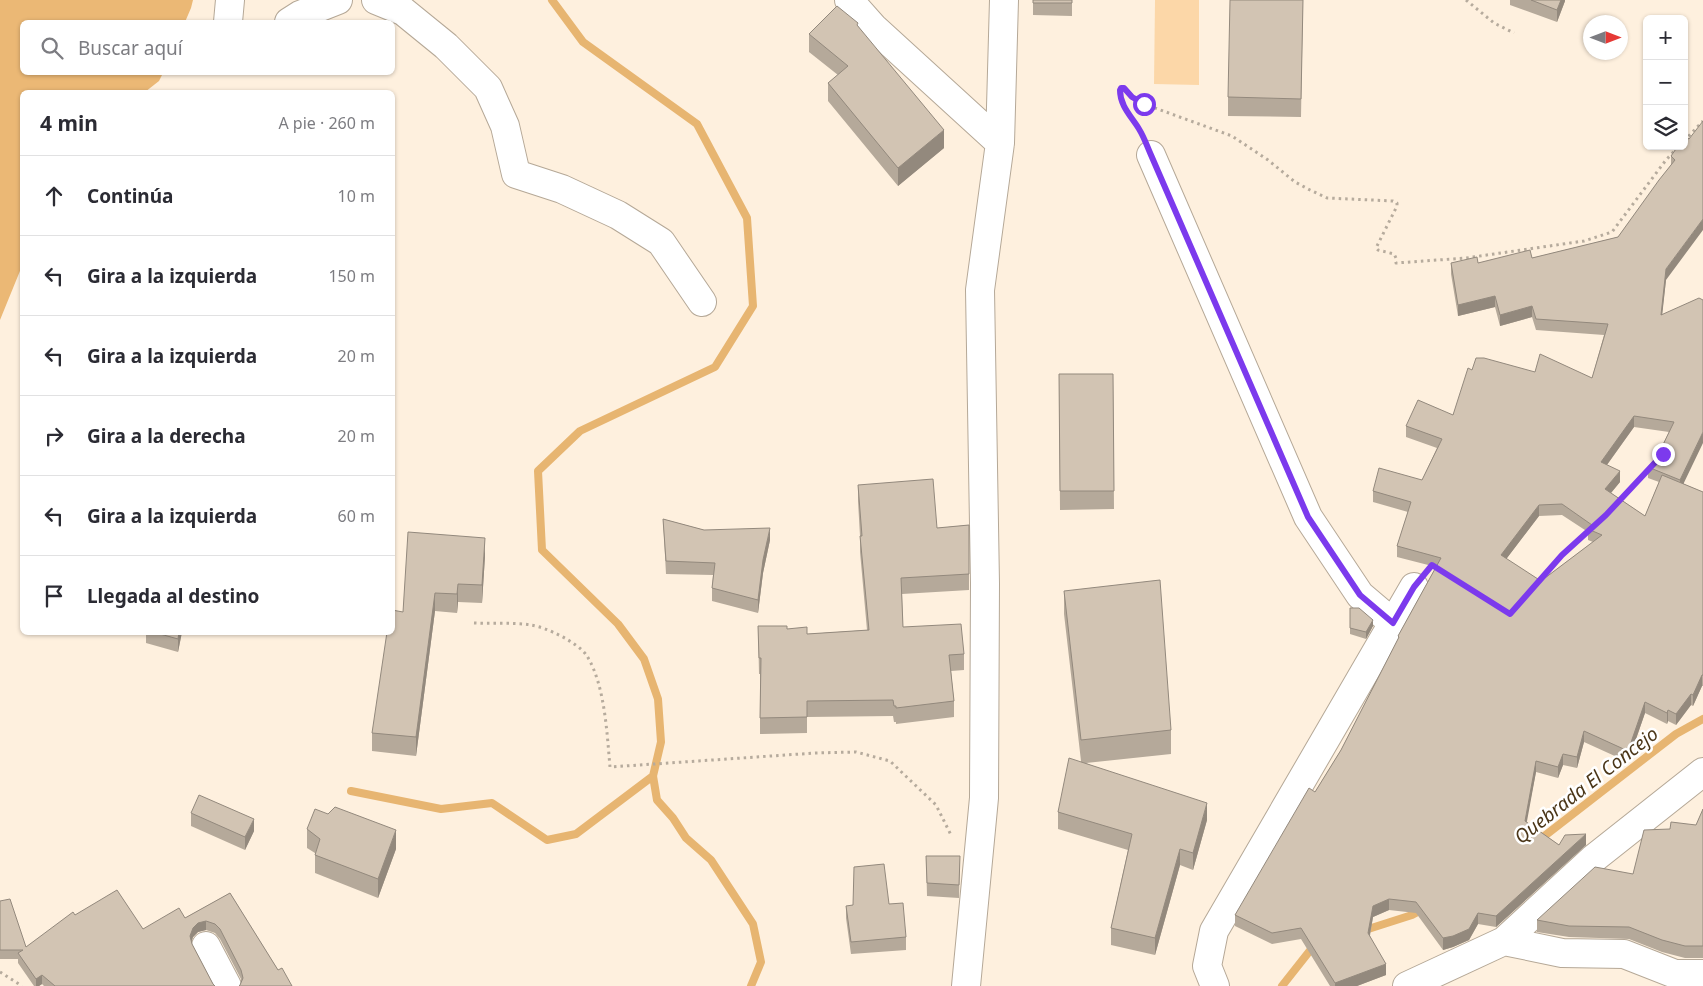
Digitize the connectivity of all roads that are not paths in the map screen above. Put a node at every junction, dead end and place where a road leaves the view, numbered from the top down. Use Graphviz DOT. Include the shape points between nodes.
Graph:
graph roads {
  1 [pos="230,0"];
  2 [pos="338,0"];
  3 [pos="376,0"];
  4 [pos="849,0"];
  5 [pos="1004,0"];
  6 [pos="228,20"];
  7 [pos="292,20"];
  8 [pos="1000,143"];
  9 [pos="1151,155"];
  10 [pos="702,302"];
  11 [pos="1414,587"];
  12 [pos="1393,623"];
  13 [pos="1703,772"];
  14 [pos="1504,941"];
  15 [pos="206,946"];
  16 [pos="1703,974"];
  17 [pos="228,986"];
  18 [pos="966,986"];
  19 [pos="1215,986"];
  20 [pos="1407,986"];
  1 -- 6 [label="street"];
  2 -- 7 [label="street"];
  3 -- 10 [label="street" via="403,11 446,46 488,88 505,126 516,174 562,189 618,215 661,242"];
  4 -- 8 [label="street" via="873,27"];
  5 -- 8 [label="street"];
  8 -- 18 [label="street" via="980,290 985,583 984,798"];
  9 -- 12 [label="street" via="1308,517 1360,595"];
  11 -- 12 [label="street"];
  12 -- 19 [label="street" via="1214,931 1207,966"];
  13 -- 14 [label="street" via="1593,859"];
  14 -- 16 [label="street" via="1562,953 1624,954 1675,974"];
  14 -- 20 [label="street"];
  15 -- 17 [label="street"];
}
